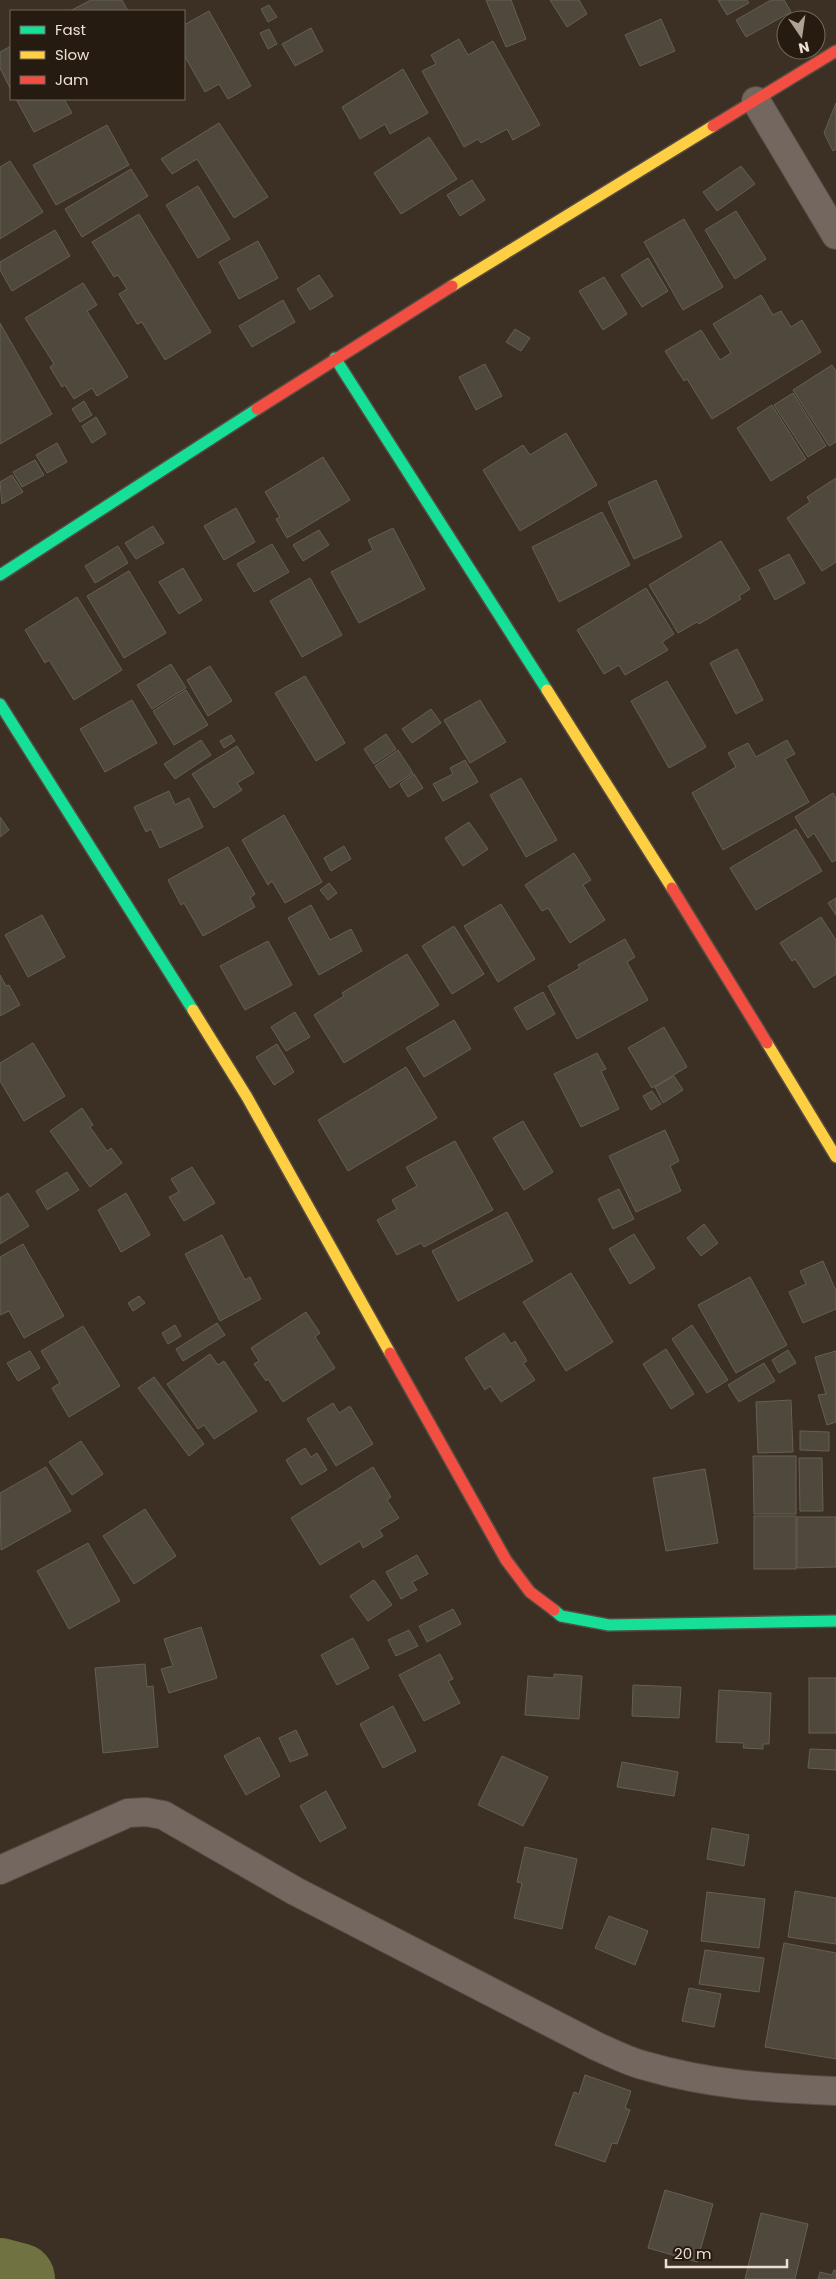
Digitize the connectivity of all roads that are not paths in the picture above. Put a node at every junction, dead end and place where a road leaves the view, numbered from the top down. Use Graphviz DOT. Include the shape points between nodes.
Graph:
graph roads {
  1 [pos="836,51"];
  2 [pos="756,101"];
  3 [pos="836,235"];
  4 [pos="335,358"];
  5 [pos="0,575"];
  6 [pos="0,704"];
  7 [pos="836,1157"];
  8 [pos="836,1621"];
  9 [pos="0,1870"];
  10 [pos="836,2091"];
  1 -- 2 [label="street"];
  2 -- 3 [label="street"];
  2 -- 4 [label="street"];
  4 -- 5 [label="street"];
  4 -- 7 [label="street" via="641,838"];
  6 -- 8 [label="street" via="247,1097 506,1560 530,1592 561,1616 610,1625"];
  9 -- 10 [label="street" via="128,1813 163,1815 295,1891 596,2046 636,2063 750,2088"];
}
